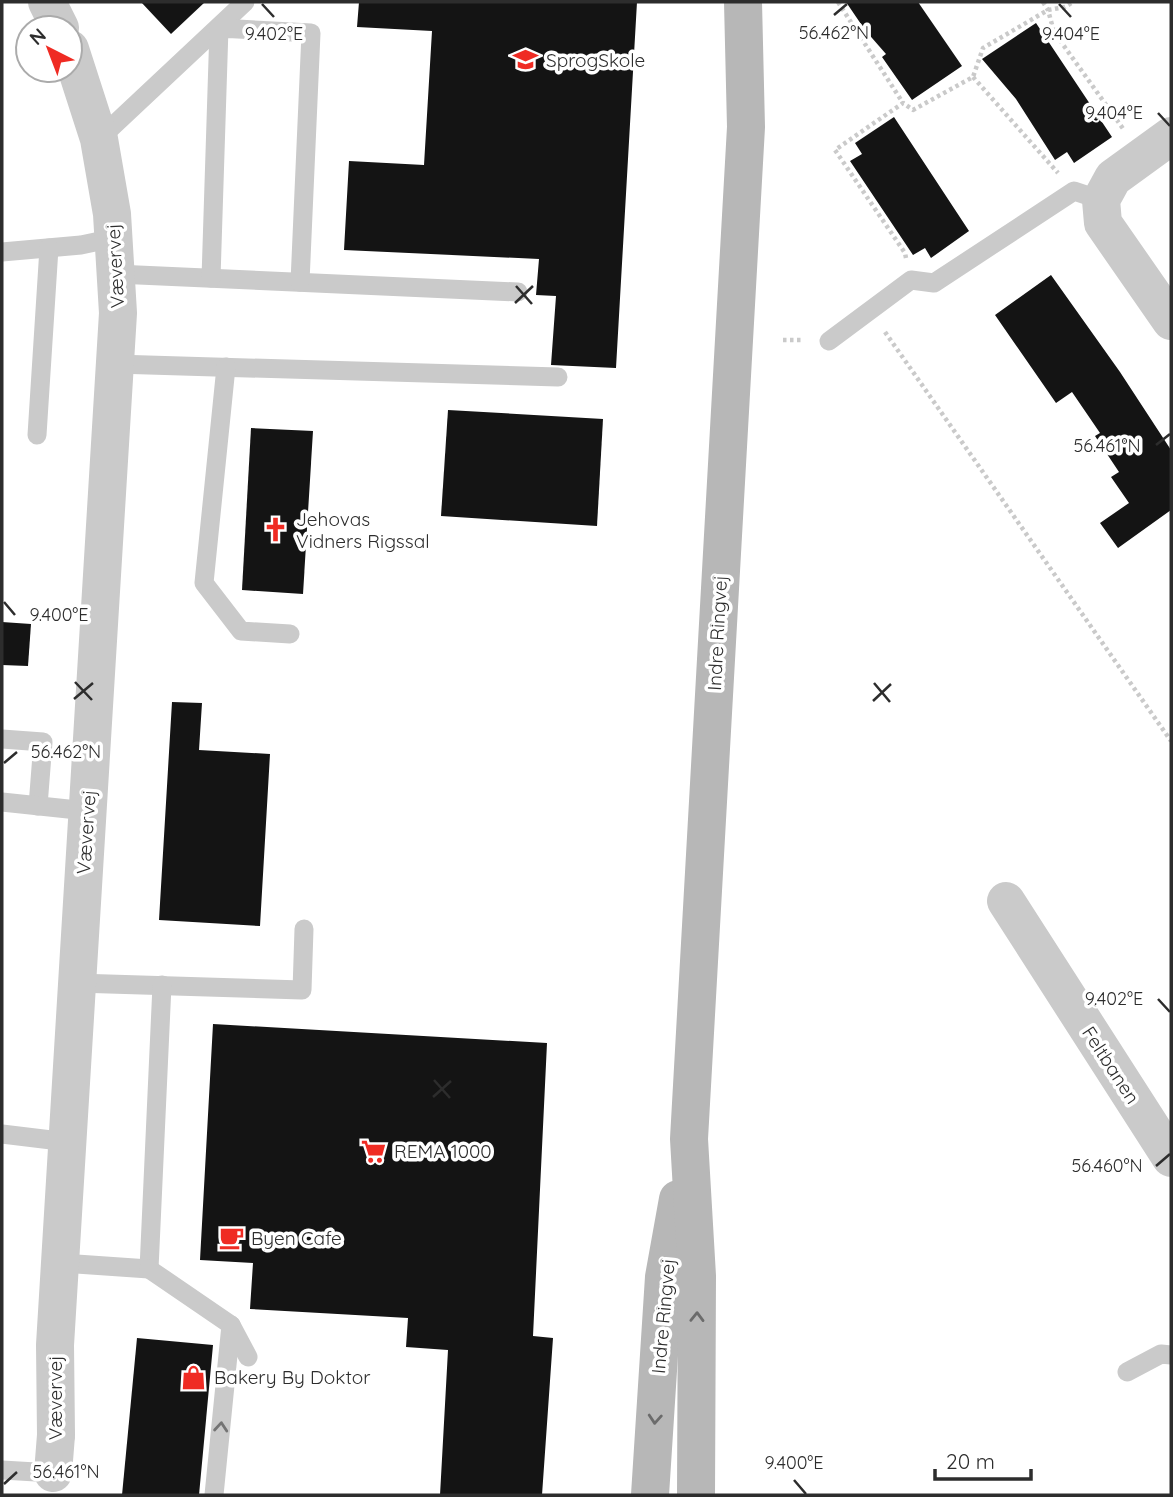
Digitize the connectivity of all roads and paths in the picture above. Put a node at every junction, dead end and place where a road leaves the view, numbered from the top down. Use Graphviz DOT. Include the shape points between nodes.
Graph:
graph roads {
  1 [pos="245,2"];
  2 [pos="743,2"];
  3 [pos="763,2"];
  4 [pos="838,2"];
  5 [pos="1043,2"];
  6 [pos="1073,2"];
  7 [pos="1048,10"];
  8 [pos="219,28"];
  9 [pos="972,77"];
  10 [pos="81,84"];
  11 [pos="903,103"];
  12 [pos="746,127"];
  13 [pos="99,139"];
  14 [pos="1157,145"];
  15 [pos="1088,196"];
  16 [pos="49,248"];
  17 [pos="2,252"];
  18 [pos="115,256"];
  19 [pos="211,278"];
  20 [pos="911,280"];
  21 [pos="300,282"];
  22 [pos="517,292"];
  23 [pos="870,310"];
  24 [pos="1171,321"];
  25 [pos="829,341"];
  26 [pos="115,364"];
  27 [pos="226,367"];
  28 [pos="558,377"];
  29 [pos="37,435"];
  30 [pos="290,634"];
  31 [pos="2,739"];
  32 [pos="1171,741"];
  33 [pos="2,802"];
  34 [pos="38,806"];
  35 [pos="87,811"];
  36 [pos="1006,901"];
  37 [pos="304,929"];
  38 [pos="76,983"];
  39 [pos="162,985"];
  40 [pos="2,1134"];
  41 [pos="689,1139"];
  42 [pos="68,1142"];
  43 [pos="1171,1158"];
  44 [pos="62,1264"];
  45 [pos="149,1269"];
  46 [pos="231,1325"];
  47 [pos="1171,1355"];
  48 [pos="248,1357"];
  49 [pos="1127,1372"];
  50 [pos="2,1470"];
  51 [pos="52,1484"];
  52 [pos="215,1495"];
  53 [pos="650,1495"];
  54 [pos="696,1495"];
  1 -- 8 [label="lane"];
  2 -- 12 [label="main road, Indre Ringvej"];
  3 -- 12 [label="main road, Indre Ringvej"];
  4 -- 11 [label="path"];
  5 -- 7 [label="path"];
  6 -- 7 [label="path"];
  7 -- 9 [label="path" via="983,48"];
  7 -- 14 [label="path" via="1054,32"];
  8 -- 13 [label="lane"];
  8 -- 19 [label="lane"];
  8 -- 21 [label="lane" via="311,33"];
  9 -- 11 [label="path" via="913,110"];
  9 -- 15 [label="path"];
  10 -- 13 [label="street, Vævervej"];
  11 -- 20 [label="path" via="835,149 905,253"];
  12 -- 41 [label="main road, Indre Ringvej"];
  13 -- 18 [label="street, Vævervej"];
  14 -- 15 [label="street"];
  15 -- 20 [label="lane" via="934,283"];
  15 -- 24 [label="street"];
  16 -- 17 [label="lane"];
  16 -- 18 [label="lane" via="81,245"];
  16 -- 29 [label="lane"];
  18 -- 19 [label="lane"];
  18 -- 26 [label="street, Vævervej"];
  19 -- 21 [label="lane"];
  20 -- 23 [label="lane"];
  21 -- 22 [label="lane"];
  23 -- 25 [label="lane"];
  23 -- 32 [label="path"];
  26 -- 27 [label="lane"];
  26 -- 35 [label="street, Vævervej"];
  27 -- 28 [label="lane"];
  27 -- 30 [label="lane" via="204,583 241,631"];
  31 -- 34 [label="lane" via="43,742"];
  33 -- 34 [label="lane"];
  34 -- 35 [label="lane"];
  35 -- 38 [label="street, Vævervej"];
  36 -- 43 [label="street, Feltbanen"];
  37 -- 39 [label="lane" via="302,990"];
  38 -- 39 [label="lane"];
  38 -- 42 [label="street, Vævervej"];
  39 -- 45 [label="lane"];
  40 -- 42 [label="lane"];
  41 -- 53 [label="main road, Indre Ringvej, one-way" via="664,1278"];
  54 -- 41 [label="main road, Indre Ringvej, one-way" via="697,1276"];
  42 -- 44 [label="street, Vævervej"];
  44 -- 45 [label="lane"];
  44 -- 51 [label="street, Vævervej"];
  45 -- 46 [label="lane"];
  46 -- 48 [label="lane"];
  52 -- 46 [label="lane, one-way"];
  47 -- 49 [label="lane" via="1161,1353"];
  50 -- 51 [label="lane"];
}
